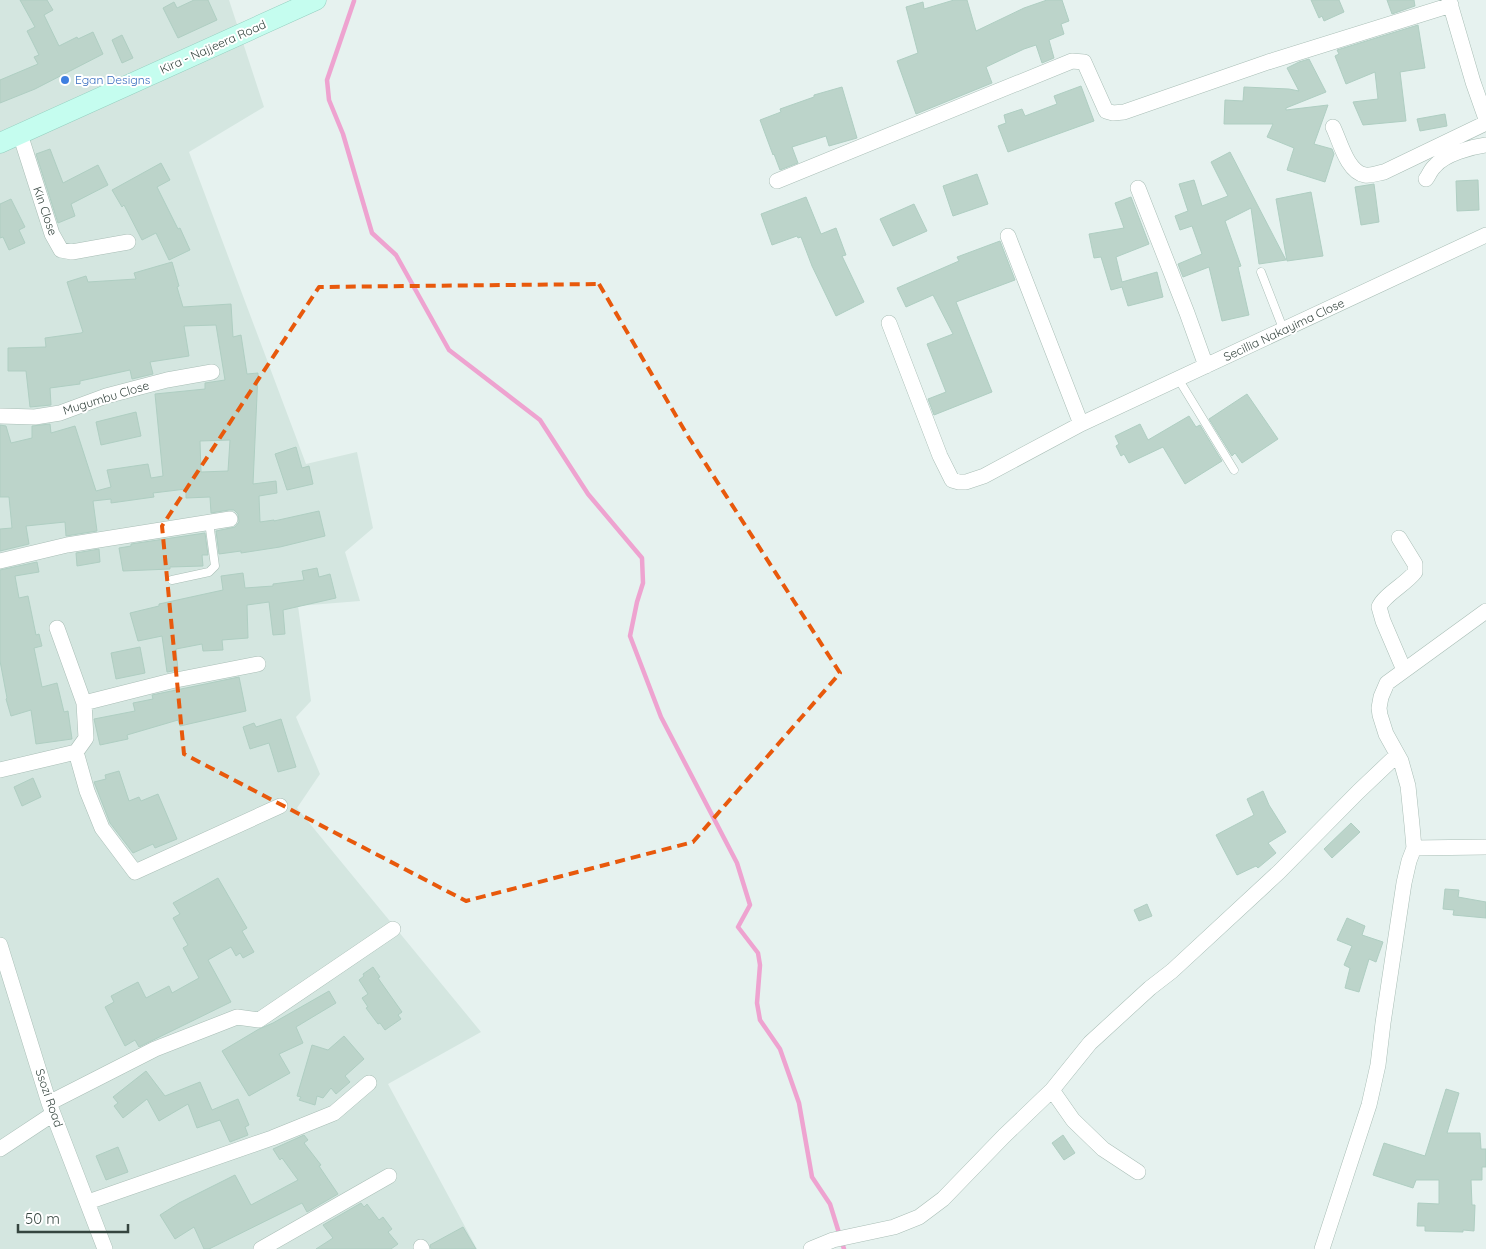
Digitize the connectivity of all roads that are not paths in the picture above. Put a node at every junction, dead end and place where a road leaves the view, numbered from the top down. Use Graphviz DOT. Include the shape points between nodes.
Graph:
graph roads {
  1 [pos="316,0"];
  2 [pos="1450,2"];
  3 [pos="1486,119"];
  4 [pos="1486,123"];
  5 [pos="1333,127"];
  6 [pos="20,134"];
  7 [pos="0,143"];
  8 [pos="1486,145"];
  9 [pos="1426,179"];
  10 [pos="777,181"];
  11 [pos="1138,188"];
  12 [pos="1486,235"];
  13 [pos="1008,236"];
  14 [pos="128,242"];
  15 [pos="1261,272"];
  16 [pos="889,323"];
  17 [pos="1284,331"];
  18 [pos="1206,366"];
  19 [pos="212,372"];
  20 [pos="1179,380"];
  21 [pos="0,416"];
  22 [pos="1081,424"];
  23 [pos="1234,470"];
  24 [pos="230,519"];
  25 [pos="209,522"];
  26 [pos="1399,538"];
  27 [pos="0,562"];
  28 [pos="172,580"];
  29 [pos="1486,611"];
  30 [pos="57,628"];
  31 [pos="258,664"];
  32 [pos="1404,670"];
  33 [pos="84,703"];
  34 [pos="76,752"];
  35 [pos="1397,755"];
  36 [pos="0,770"];
  37 [pos="280,806"];
  38 [pos="1486,847"];
  39 [pos="1414,848"];
  40 [pos="393,929"];
  41 [pos="0,945"];
  42 [pos="369,1084"];
  43 [pos="1052,1090"];
  44 [pos="51,1108"];
  45 [pos="0,1149"];
  46 [pos="1138,1172"];
  47 [pos="389,1176"];
  48 [pos="88,1202"];
  49 [pos="105,1249"];
  50 [pos="260,1249"];
  51 [pos="811,1249"];
  52 [pos="1322,1249"];
  1 -- 6 [label="main road, Kira - Najjeera Road"];
  2 -- 3 [label="street"];
  2 -- 10 [label="street" via="1124,112 1106,111 1084,62 1072,61"];
  4 -- 5 [label="street" via="1384,172 1366,175 1356,172 1350,165"];
  6 -- 7 [label="main road, Kira - Najjeera Road"];
  6 -- 14 [label="street, Kin Close" via="60,250 72,252"];
  8 -- 9 [label="street" via="1462,150 1443,160 1435,165"];
  11 -- 18 [label="street"];
  12 -- 17 [label="street, Secillia Nakayima Close"];
  13 -- 22 [label="street"];
  15 -- 17 [label="lane"];
  16 -- 22 [label="street, Secillia Nakayima Close" via="952,480 966,482 984,476"];
  17 -- 18 [label="street, Secillia Nakayima Close"];
  18 -- 20 [label="street, Secillia Nakayima Close"];
  19 -- 21 [label="street, Mugumbu Close" via="106,396 60,413"];
  20 -- 22 [label="street, Secillia Nakayima Close"];
  20 -- 23 [label="lane"];
  24 -- 25 [label="street"];
  25 -- 27 [label="street" via="67,546"];
  25 -- 28 [label="lane" via="216,566 209,572"];
  26 -- 32 [label="street" via="1415,564 1415,572 1379,607"];
  29 -- 32 [label="street"];
  30 -- 33 [label="street"];
  31 -- 33 [label="street"];
  32 -- 35 [label="street" via="1387,683 1379,708 1386,734"];
  33 -- 34 [label="street" via="86,738"];
  34 -- 36 [label="street"];
  34 -- 37 [label="street" via="102,828 135,872"];
  35 -- 39 [label="street" via="1408,786"];
  35 -- 43 [label="street" via="1278,872 1090,1043"];
  38 -- 39 [label="street"];
  39 -- 52 [label="street" via="1404,883 1378,1065 1369,1105"];
  40 -- 44 [label="street" via="259,1020 237,1017 155,1049"];
  41 -- 44 [label="street, Ssozi Road"];
  42 -- 48 [label="street" via="334,1113"];
  43 -- 46 [label="street" via="1073,1120 1103,1149"];
  43 -- 51 [label="street" via="943,1199 919,1217"];
  44 -- 45 [label="street"];
  44 -- 48 [label="street, Ssozi Road"];
  47 -- 50 [label="street"];
  48 -- 49 [label="street, Ssozi Road"];
}
